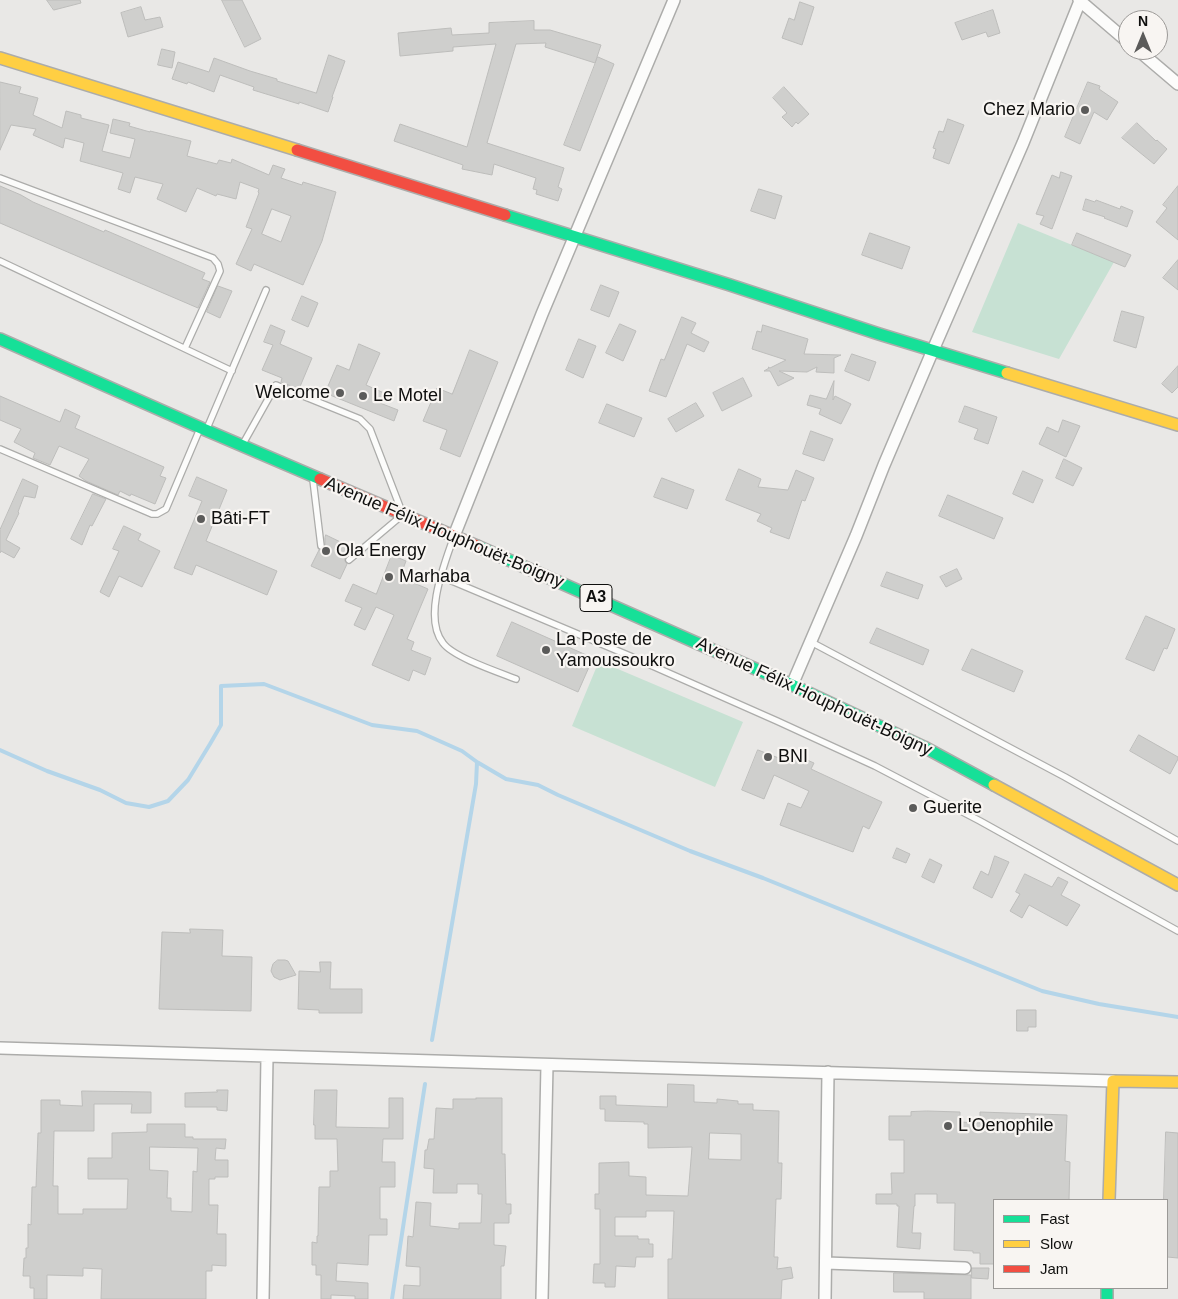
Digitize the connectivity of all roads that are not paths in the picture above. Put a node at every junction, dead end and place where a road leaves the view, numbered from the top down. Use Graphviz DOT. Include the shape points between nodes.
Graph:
graph roads {
  1 [pos="674,0"];
  2 [pos="1079,0"];
  3 [pos="1118,33"];
  4 [pos="0,58"];
  5 [pos="1150,60"];
  6 [pos="1178,84"];
  7 [pos="0,178"];
  8 [pos="575,237"];
  9 [pos="0,261"];
  10 [pos="266,290"];
  11 [pos="0,339"];
  12 [pos="185,348"];
  13 [pos="933,350"];
  14 [pos="232,371"];
  15 [pos="1176,422"];
  16 [pos="203,429"];
  17 [pos="241,446"];
  18 [pos="0,449"];
  19 [pos="312,476"];
  20 [pos="403,514"];
  21 [pos="454,536"];
  22 [pos="321,546"];
  23 [pos="349,560"];
  24 [pos="440,576"];
  25 [pos="811,642"];
  26 [pos="516,679"];
  27 [pos="792,685"];
  28 [pos="1178,841"];
  29 [pos="1178,886"];
  30 [pos="1178,931"];
  31 [pos="0,1048"];
  32 [pos="267,1057"];
  33 [pos="547,1065"];
  34 [pos="828,1072"];
  35 [pos="1113,1081"];
  36 [pos="1178,1082"];
  37 [pos="1109,1199"];
  38 [pos="826,1263"];
  39 [pos="965,1268"];
  40 [pos="263,1299"];
  41 [pos="542,1299"];
  42 [pos="824,1299"];
  1 -- 8 [label="street"];
  2 -- 3 [label="street"];
  2 -- 13 [label="street" via="1023,143"];
  4 -- 8 [label="main road"];
  5 -- 6 [label="street"];
  7 -- 12 [label="lane" via="213,258 220,271"];
  8 -- 13 [label="main road"];
  8 -- 21 [label="street"];
  9 -- 12 [label="lane"];
  10 -- 14 [label="lane"];
  11 -- 16 [label="main road, Avenue Félix Houphouët-Boigny / A3"];
  12 -- 14 [label="lane"];
  13 -- 15 [label="main road"];
  13 -- 25 [label="street"];
  14 -- 16 [label="lane"];
  16 -- 17 [label="main road, Avenue Félix Houphouët-Boigny / A3"];
  16 -- 18 [label="lane" via="166,509 157,514"];
  17 -- 19 [label="main road, Avenue Félix Houphouët-Boigny / A3"];
  17 -- 20 [label="lane" via="276,385 360,419 370,429"];
  19 -- 20 [label="main road, Avenue Félix Houphouët-Boigny / A3"];
  19 -- 22 [label="lane"];
  20 -- 21 [label="main road, Avenue Félix Houphouët-Boigny / A3"];
  20 -- 23 [label="lane"];
  21 -- 24 [label="lane"];
  21 -- 27 [label="main road, Avenue Félix Houphouët-Boigny / A3"];
  24 -- 26 [label="lane" via="434,615 443,643 456,654"];
  24 -- 30 [label="lane" via="630,656 875,766"];
  25 -- 27 [label="street"];
  25 -- 28 [label="lane"];
  27 -- 29 [label="main road, Avenue Félix Houphouët-Boigny / A3" via="924,747"];
  31 -- 32 [label="street"];
  32 -- 33 [label="street"];
  32 -- 40 [label="street"];
  33 -- 34 [label="street"];
  33 -- 41 [label="street"];
  34 -- 35 [label="street"];
  34 -- 38 [label="street"];
  35 -- 36 [label="main road"];
  35 -- 37 [label="main road"];
  38 -- 39 [label="street"];
  38 -- 42 [label="street"];
}
